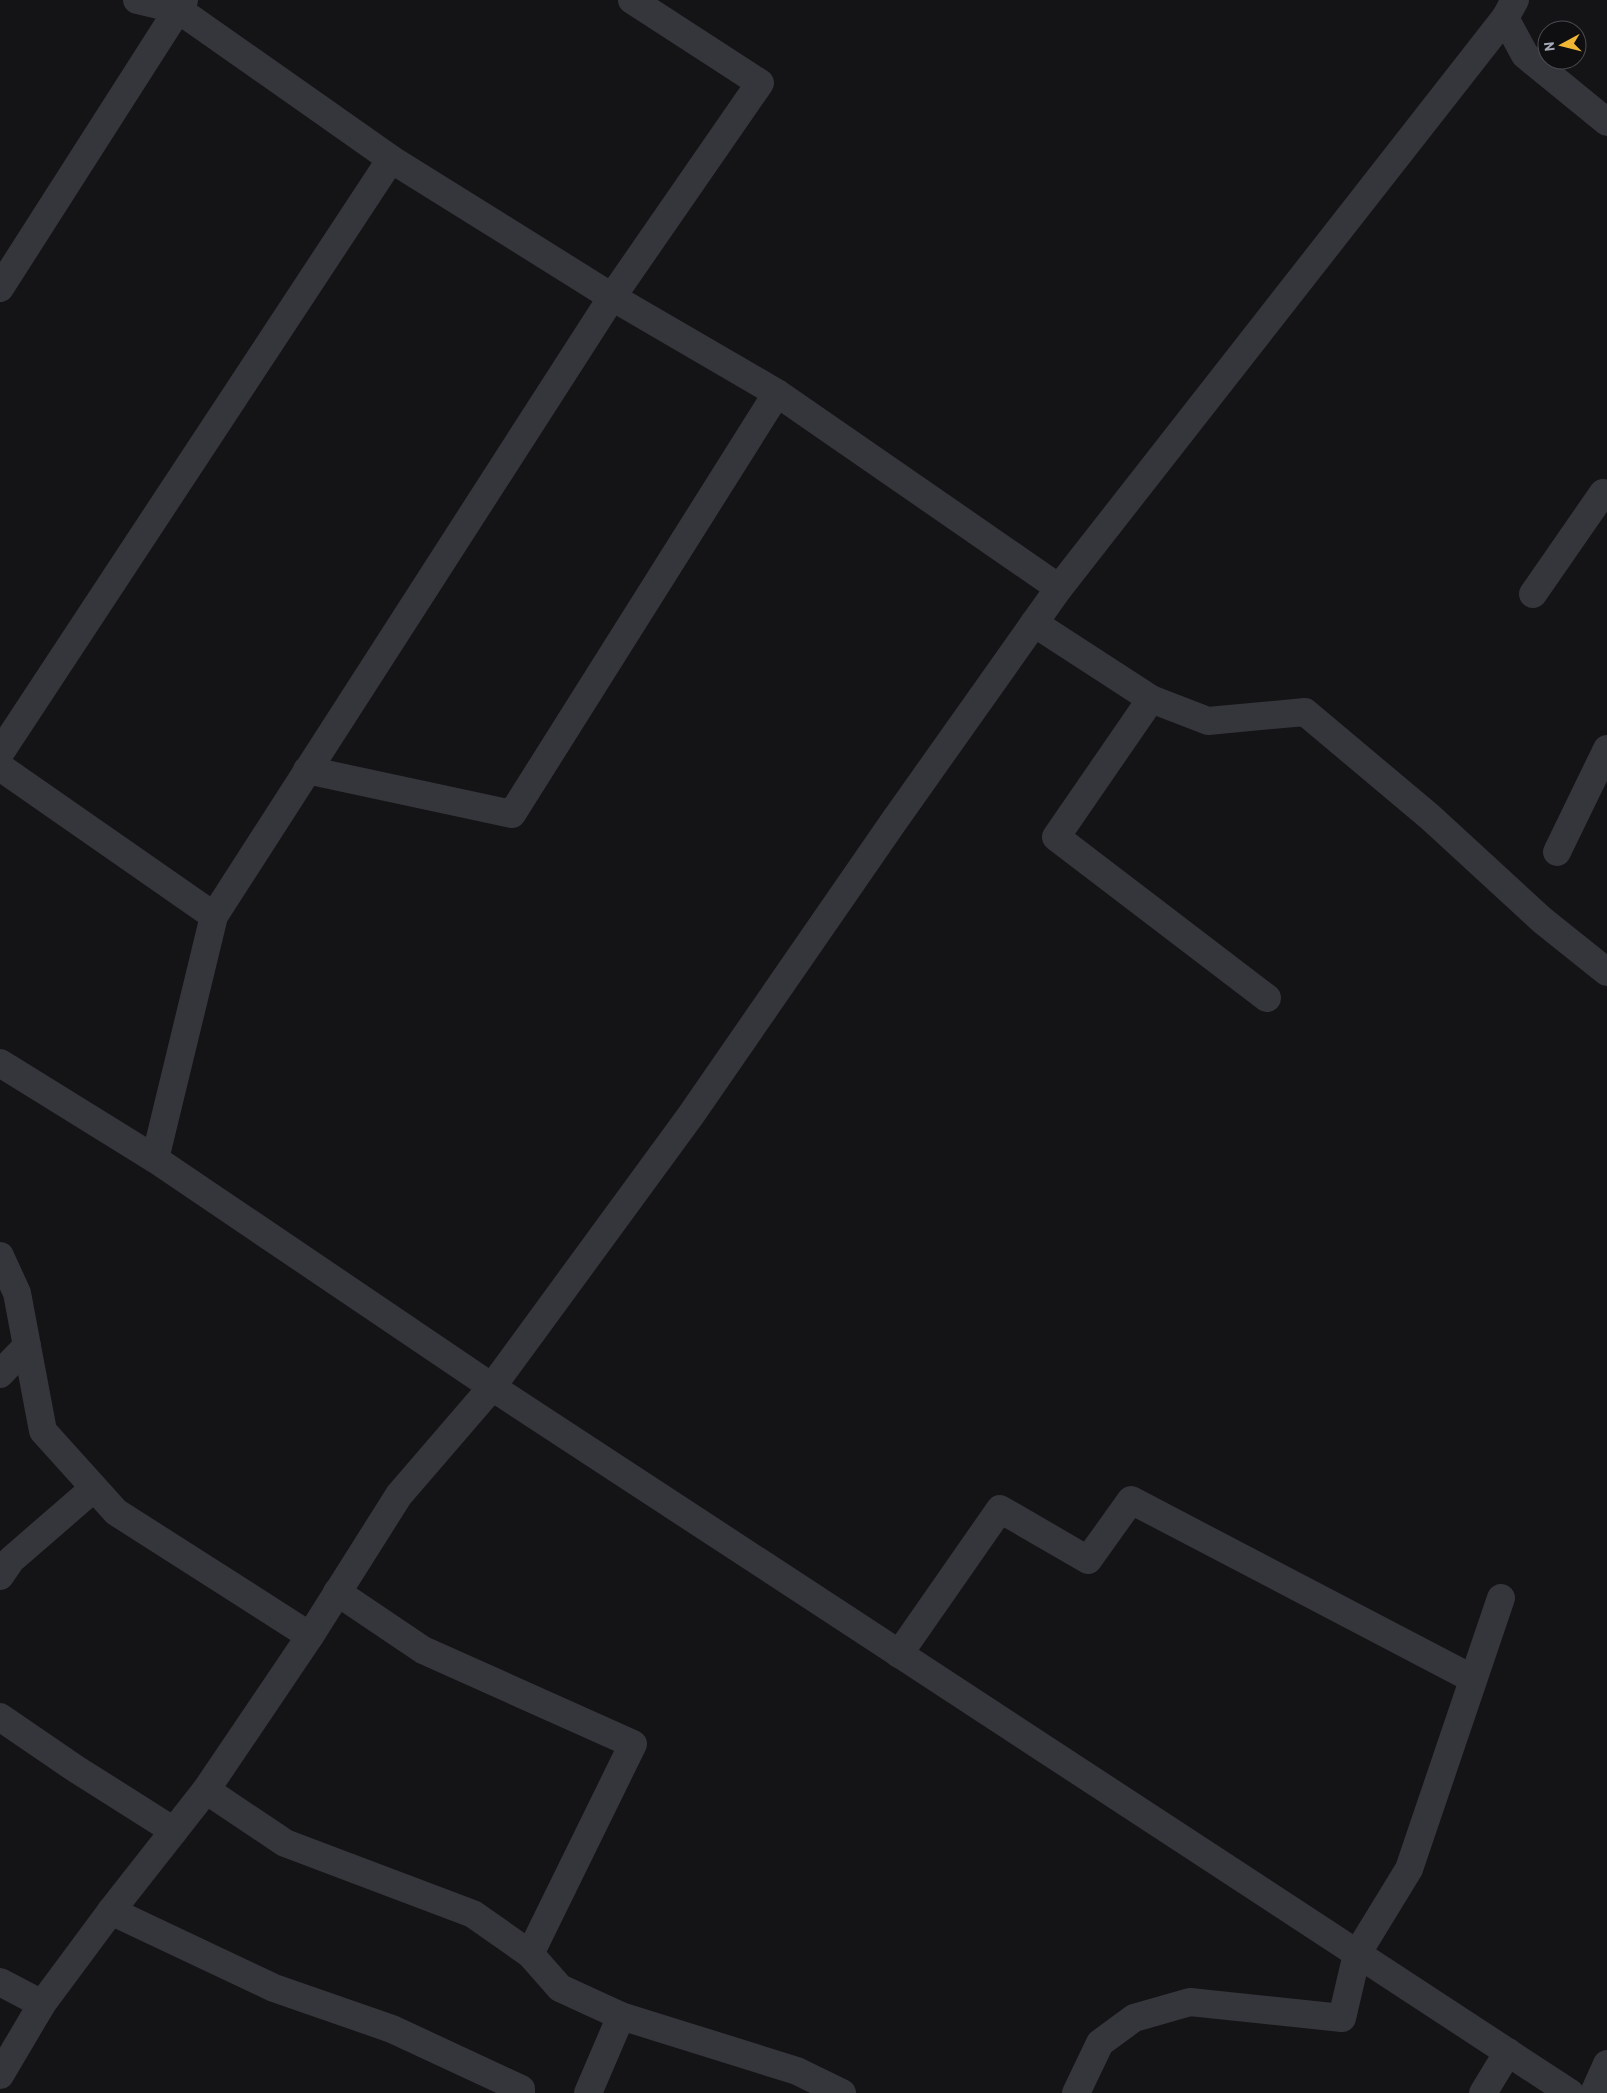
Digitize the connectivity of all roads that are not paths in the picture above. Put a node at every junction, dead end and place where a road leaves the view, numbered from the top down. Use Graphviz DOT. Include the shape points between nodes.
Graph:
graph roads {
  1 [pos="137,0"];
  2 [pos="632,0"];
  3 [pos="182,5"];
  4 [pos="1510,9"];
  5 [pos="1607,122"];
  6 [pos="391,159"];
  7 [pos="0,288"];
  8 [pos="612,297"];
  9 [pos="777,393"];
  10 [pos="1607,496"];
  11 [pos="1059,588"];
  12 [pos="1533,594"];
  13 [pos="1034,623"];
  14 [pos="1151,700"];
  15 [pos="1607,749"];
  16 [pos="0,753"];
  17 [pos="0,767"];
  18 [pos="307,770"];
  19 [pos="1557,852"];
  20 [pos="214,916"];
  21 [pos="1607,972"];
  22 [pos="1267,998"];
  23 [pos="0,1063"];
  24 [pos="155,1159"];
  25 [pos="0,1256"];
  26 [pos="27,1346"];
  27 [pos="0,1374"];
  28 [pos="492,1388"];
  29 [pos="94,1488"];
  30 [pos="0,1576"];
  31 [pos="337,1592"];
  32 [pos="1502,1598"];
  33 [pos="310,1636"];
  34 [pos="899,1654"];
  35 [pos="1473,1679"];
  36 [pos="0,1717"];
  37 [pos="206,1790"];
  38 [pos="174,1831"];
  39 [pos="111,1911"];
  40 [pos="530,1954"];
  41 [pos="1357,1954"];
  42 [pos="0,1982"];
  43 [pos="42,2004"];
  44 [pos="622,2016"];
  45 [pos="1508,2052"];
  46 [pos="1607,2064"];
  47 [pos="0,2075"];
  48 [pos="521,2093"];
  49 [pos="588,2093"];
  50 [pos="842,2093"];
  51 [pos="1076,2093"];
  52 [pos="1483,2093"];
  53 [pos="1570,2093"];
  54 [pos="1594,2093"];
  1 -- 3 [label="street"];
  2 -- 8 [label="street" via="760,83"];
  3 -- 6 [label="street"];
  3 -- 7 [label="street"];
  4 -- 5 [label="street" via="1524,55"];
  4 -- 11 [label="street"];
  6 -- 8 [label="street"];
  6 -- 16 [label="street"];
  8 -- 9 [label="street"];
  8 -- 18 [label="street"];
  9 -- 11 [label="street"];
  9 -- 18 [label="street" via="512,814"];
  10 -- 12 [label="street" via="1603,493"];
  11 -- 13 [label="street"];
  13 -- 14 [label="street"];
  13 -- 28 [label="street" via="691,1115"];
  14 -- 21 [label="street" via="1208,721 1305,712 1430,816 1542,920"];
  14 -- 22 [label="street" via="1056,836"];
  15 -- 19 [label="street"];
  17 -- 20 [label="street"];
  18 -- 20 [label="street"];
  20 -- 24 [label="street"];
  23 -- 24 [label="street"];
  24 -- 28 [label="street"];
  25 -- 26 [label="street" via="17,1293"];
  26 -- 27 [label="street"];
  26 -- 29 [label="street" via="43,1431"];
  28 -- 31 [label="street" via="399,1495"];
  28 -- 34 [label="street"];
  29 -- 30 [label="street" via="11,1560"];
  29 -- 33 [label="street" via="116,1512"];
  31 -- 33 [label="street"];
  31 -- 40 [label="street" via="423,1650 633,1744"];
  32 -- 35 [label="street"];
  33 -- 37 [label="street"];
  34 -- 35 [label="street" via="1000,1509 1088,1560 1131,1500"];
  34 -- 41 [label="street"];
  35 -- 41 [label="street" via="1409,1869"];
  36 -- 38 [label="street" via="76,1770"];
  37 -- 38 [label="street"];
  37 -- 40 [label="street" via="285,1843 473,1914"];
  38 -- 39 [label="street"];
  39 -- 43 [label="street"];
  39 -- 48 [label="street" via="274,1988 392,2029 521,2088"];
  40 -- 44 [label="street" via="560,1988"];
  41 -- 45 [label="street"];
  41 -- 51 [label="street" via="1342,2018 1190,2002 1134,2018 1100,2044"];
  42 -- 43 [label="street"];
  43 -- 47 [label="street"];
  44 -- 49 [label="street"];
  44 -- 50 [label="street" via="797,2071"];
  45 -- 52 [label="street"];
  45 -- 53 [label="street"];
  46 -- 54 [label="street"];
}
